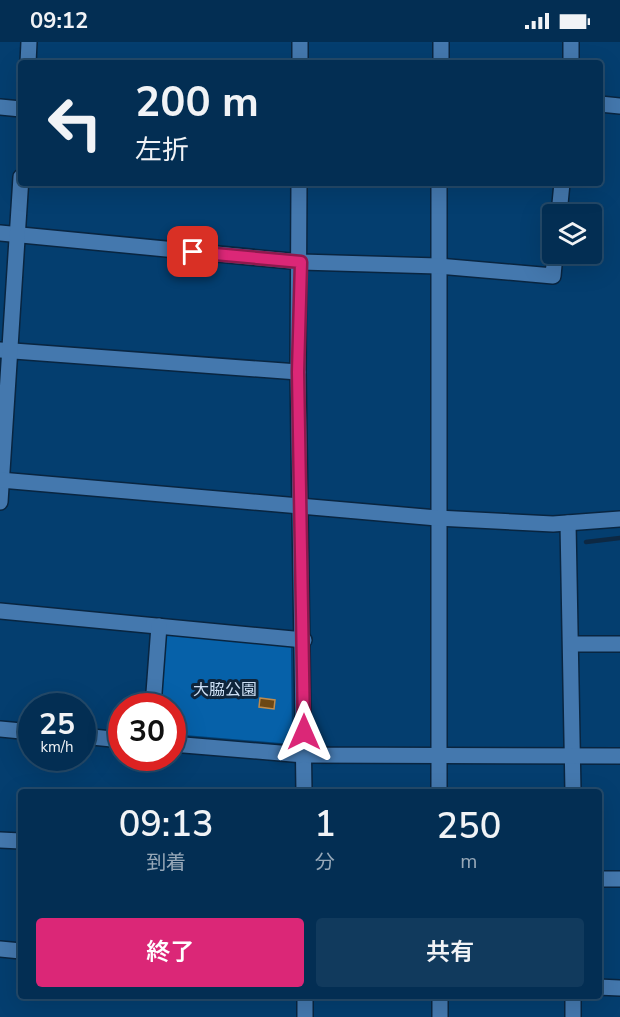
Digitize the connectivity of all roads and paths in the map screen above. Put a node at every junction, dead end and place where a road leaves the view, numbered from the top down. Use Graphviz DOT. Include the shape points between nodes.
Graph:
graph roads {
  1 [pos="29,42"];
  2 [pos="300,42"];
  3 [pos="441,42"];
  4 [pos="571,42"];
  5 [pos="28,60"];
  6 [pos="300,60"];
  7 [pos="441,60"];
  8 [pos="571,60"];
  9 [pos="603,104"];
  10 [pos="620,106"];
  11 [pos="0,107"];
  12 [pos="18,109"];
  13 [pos="20,186"];
  14 [pos="300,186"];
  15 [pos="439,186"];
  16 [pos="562,186"];
  17 [pos="560,204"];
  18 [pos="0,233"];
  19 [pos="17,234"];
  20 [pos="301,262"];
  21 [pos="554,264"];
  22 [pos="438,266"];
  23 [pos="6,351"];
  24 [pos="298,372"];
  25 [pos="1,480"];
  26 [pos="0,502"];
  27 [pos="302,506"];
  28 [pos="437,518"];
  29 [pos="620,519"];
  30 [pos="567,523"];
  31 [pos="0,611"];
  32 [pos="159,626"];
  33 [pos="304,640"];
  34 [pos="572,644"];
  35 [pos="620,644"];
  36 [pos="154,693"];
  37 [pos="0,729"];
  38 [pos="18,731"];
  39 [pos="186,745"];
  40 [pos="304,755"];
  41 [pos="439,756"];
  42 [pos="573,756"];
  43 [pos="620,756"];
  44 [pos="304,789"];
  45 [pos="439,789"];
  46 [pos="573,789"];
  47 [pos="0,840"];
  48 [pos="18,842"];
  49 [pos="602,879"];
  50 [pos="620,879"];
  51 [pos="0,949"];
  52 [pos="18,951"];
  53 [pos="602,987"];
  54 [pos="620,988"];
  55 [pos="305,999"];
  56 [pos="440,999"];
  57 [pos="573,999"];
  58 [pos="305,1017"];
  59 [pos="440,1017"];
  60 [pos="573,1017"];
  1 -- 5 [label="street"];
  2 -- 6 [label="street"];
  3 -- 7 [label="street"];
  4 -- 8 [label="street"];
  9 -- 10 [label="street"];
  11 -- 12 [label="street"];
  13 -- 19 [label="street"];
  14 -- 20 [label="street"];
  15 -- 22 [label="street"];
  16 -- 17 [label="street"];
  18 -- 19 [label="street"];
  19 -- 20 [label="street"];
  19 -- 23 [label="street"];
  20 -- 22 [label="street"];
  20 -- 24 [label="street"];
  21 -- 22 [label="street" via="553,276"];
  22 -- 28 [label="street"];
  23 -- 24 [label="street"];
  23 -- 25 [label="street"];
  24 -- 27 [label="street"];
  25 -- 26 [label="street"];
  25 -- 27 [label="street"];
  27 -- 28 [label="street"];
  27 -- 33 [label="street"];
  28 -- 30 [label="street"];
  28 -- 41 [label="street"];
  29 -- 30 [label="street"];
  30 -- 34 [label="street"];
  31 -- 32 [label="street"];
  32 -- 33 [label="street"];
  32 -- 36 [label="street"];
  33 -- 40 [label="street"];
  34 -- 35 [label="street"];
  34 -- 42 [label="street"];
  37 -- 38 [label="street"];
  39 -- 40 [label="street"];
  40 -- 41 [label="street"];
  40 -- 44 [label="street"];
  41 -- 42 [label="street"];
  41 -- 45 [label="street"];
  42 -- 43 [label="street"];
  42 -- 46 [label="street"];
  47 -- 48 [label="street"];
  49 -- 50 [label="street"];
  51 -- 52 [label="street"];
  53 -- 54 [label="street"];
  55 -- 58 [label="street"];
  56 -- 59 [label="street"];
  57 -- 60 [label="street"];
}
